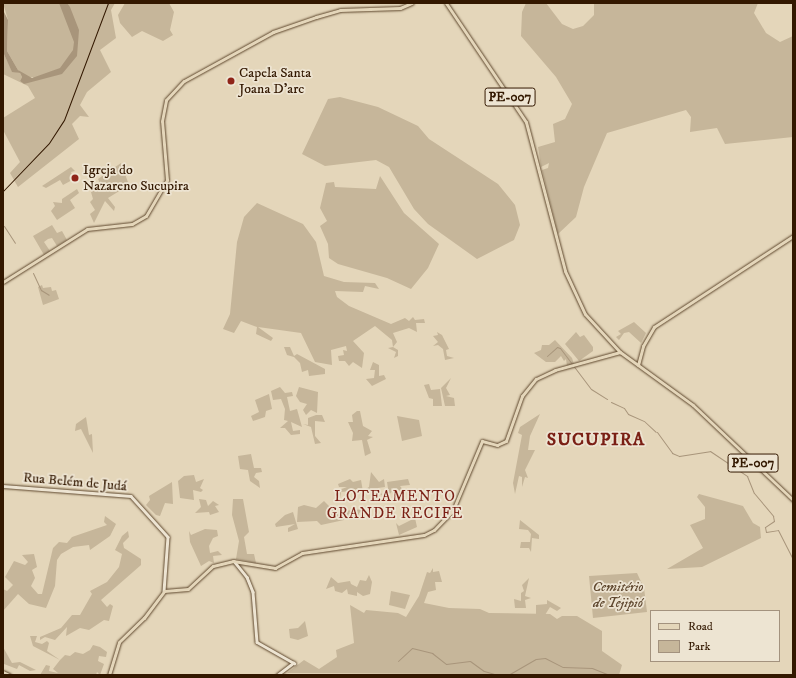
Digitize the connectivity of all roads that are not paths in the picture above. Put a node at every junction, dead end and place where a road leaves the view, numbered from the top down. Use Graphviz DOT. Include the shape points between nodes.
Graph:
graph roads {
  1 [pos="412,3"];
  2 [pos="446,3"];
  3 [pos="793,236"];
  4 [pos="3,282"];
  5 [pos="620,352"];
  6 [pos="638,365"];
  7 [pos="3,486"];
  8 [pos="793,500"];
  9 [pos="233,561"];
  10 [pos="164,591"];
  11 [pos="3,672"];
  12 [pos="9,675"];
  13 [pos="109,675"];
  14 [pos="278,675"];
  1 -- 4 [label="main road" via="400,8 340,10 316,17 273,32 184,81 166,100 162,121 167,180 146,216 130,224 87,230"];
  2 -- 5 [label="main road, PE-007" via="526,122 573,293 585,314"];
  3 -- 6 [label="main road" via="654,327 643,346"];
  5 -- 6 [label="main road, PE-007"];
  5 -- 9 [label="main road" via="543,374 530,385 522,396 504,442 497,445 482,441 453,510 431,532 306,552 275,568"];
  6 -- 8 [label="main road, PE-007" via="680,395"];
  7 -- 10 [label="street, Rua Belém de Judá" via="131,496 168,537"];
  9 -- 10 [label="main road" via="210,567 188,589"];
  9 -- 14 [label="street" via="246,577 253,592 257,642 294,663"];
  10 -- 13 [label="main road" via="144,618 119,642"];
  11 -- 12 [label="main road"];
}
